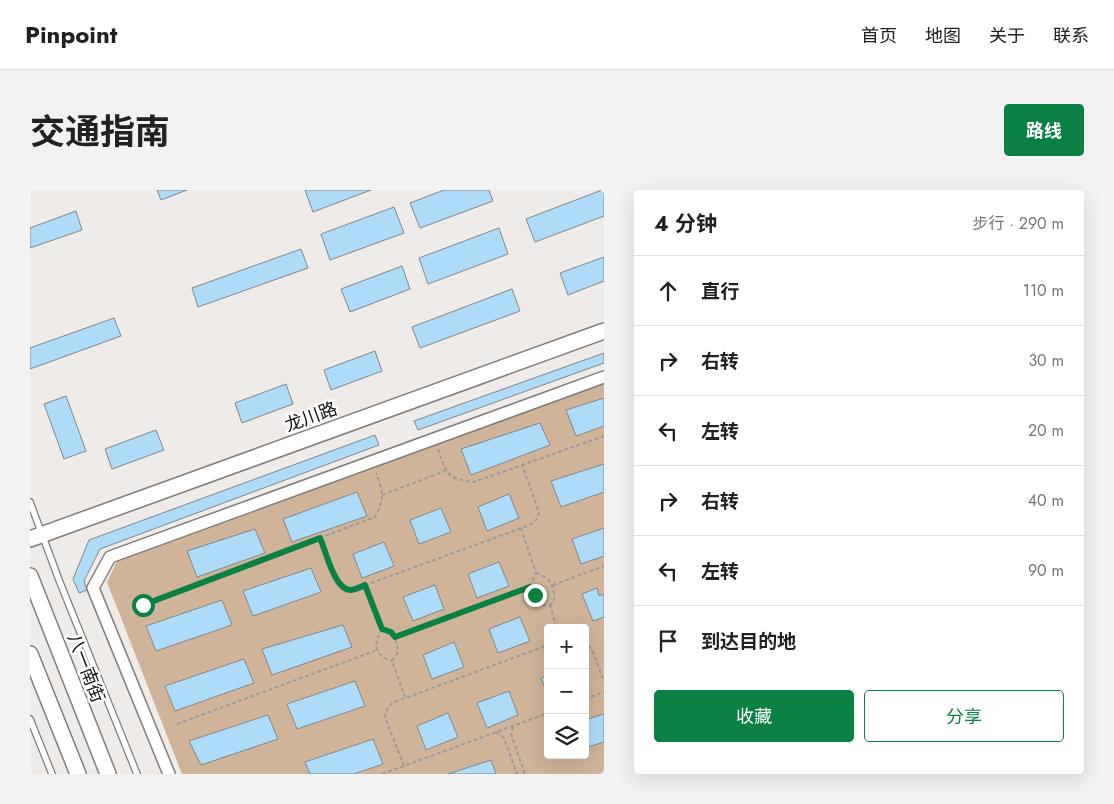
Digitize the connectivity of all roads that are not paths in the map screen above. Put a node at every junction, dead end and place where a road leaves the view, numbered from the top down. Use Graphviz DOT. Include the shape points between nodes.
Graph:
graph roads {
  1 [pos="604,331"];
  2 [pos="604,377"];
  3 [pos="30,502"];
  4 [pos="36,536"];
  5 [pos="30,576"];
  6 [pos="30,654"];
  7 [pos="30,719"];
  8 [pos="52,774"];
  9 [pos="78,774"];
  10 [pos="108,774"];
  11 [pos="137,774"];
  12 [pos="169,774"];
  1 -- 4 [label="street, 龙川路"];
  2 -- 12 [label="street" via="110,557 93,588"];
  3 -- 4 [label="lane"];
  4 -- 11 [label="lane" via="59,580"];
  5 -- 10 [label="street, 八一南街"];
  6 -- 9 [label="street"];
  7 -- 8 [label="lane"];
}
